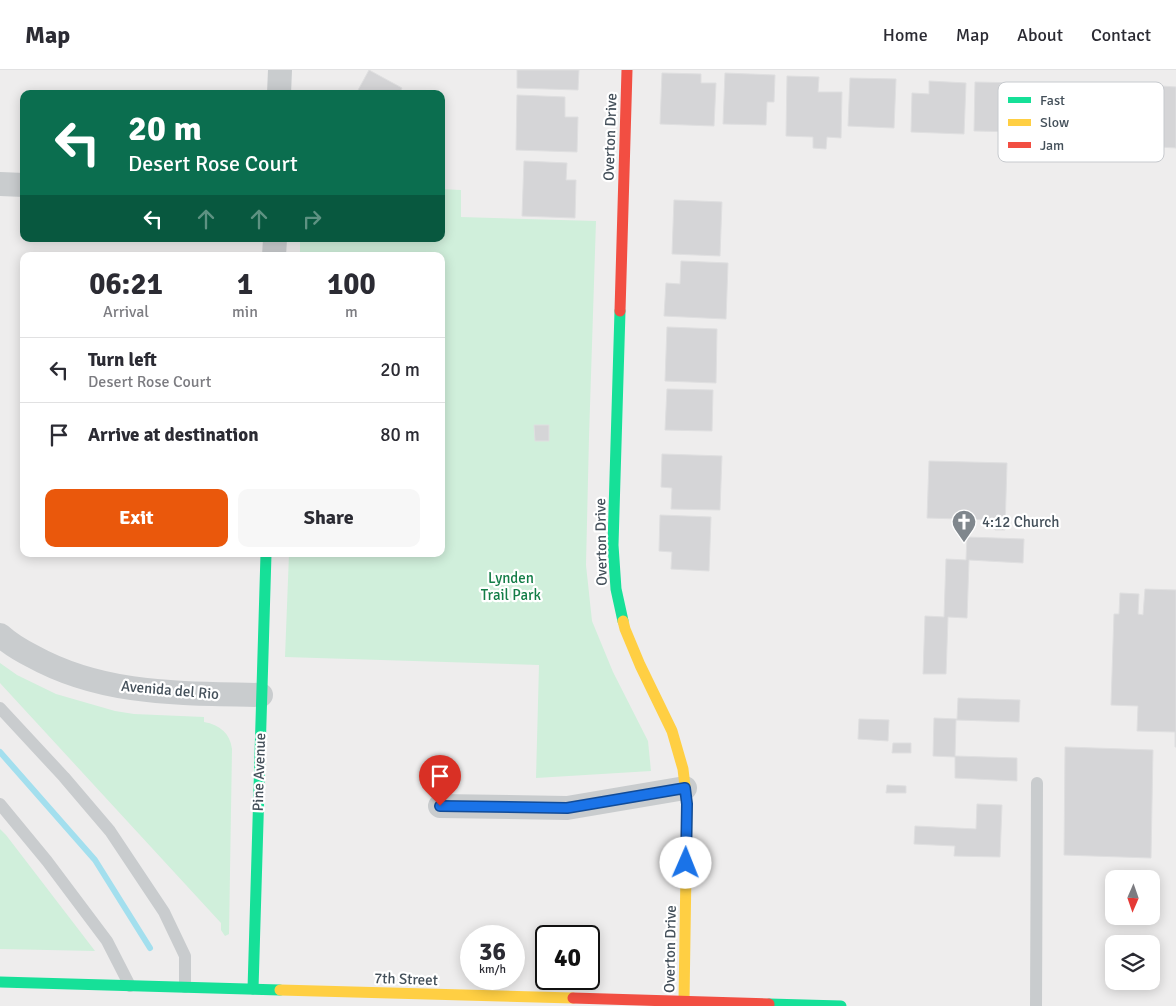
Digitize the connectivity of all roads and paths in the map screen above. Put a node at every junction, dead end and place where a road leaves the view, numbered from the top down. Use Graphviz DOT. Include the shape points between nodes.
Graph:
graph roads {
  1 [pos="280,70"];
  2 [pos="627,70"];
  3 [pos="279,90"];
  4 [pos="0,184"];
  5 [pos="20,185"];
  6 [pos="266,557"];
  7 [pos="0,636"];
  8 [pos="262,696"];
  9 [pos="0,708"];
  10 [pos="1037,783"];
  11 [pos="685,788"];
  12 [pos="0,804"];
  13 [pos="440,806"];
  14 [pos="0,982"];
  15 [pos="130,986"];
  16 [pos="185,987"];
  17 [pos="253,989"];
  18 [pos="684,1001"];
  19 [pos="841,1006"];
  20 [pos="1036,1006"];
  1 -- 3 [label="street"];
  2 -- 11 [label="street, Overton Drive" via="613,545 616,589 625,629 672,731"];
  4 -- 5 [label="street"];
  6 -- 8 [label="street, Pine Avenue"];
  7 -- 8 [label="street, Avenida del Rio" via="51,667 101,683 154,692"];
  8 -- 17 [label="street, Pine Avenue"];
  9 -- 16 [label="lane" via="110,831 164,912 185,956"];
  10 -- 20 [label="lane"];
  11 -- 13 [label="street" via="567,808"];
  11 -- 18 [label="street, Overton Drive"];
  12 -- 15 [label="lane" via="107,941"];
  14 -- 15 [label="street, 7th Street"];
  15 -- 16 [label="street, 7th Street"];
  16 -- 17 [label="street, 7th Street"];
  17 -- 18 [label="street, 7th Street"];
  18 -- 19 [label="street, 7th Street"];
}
